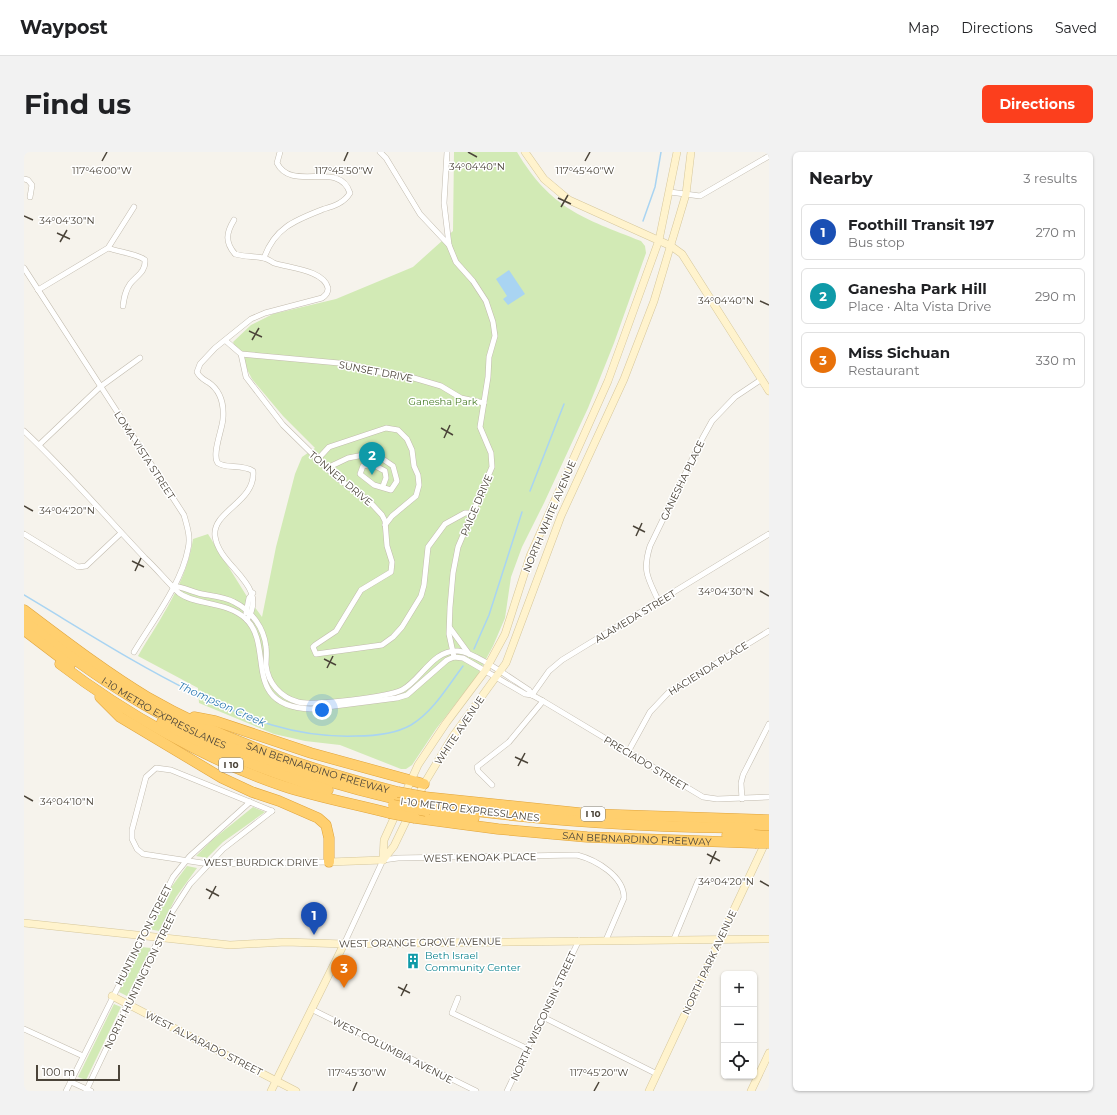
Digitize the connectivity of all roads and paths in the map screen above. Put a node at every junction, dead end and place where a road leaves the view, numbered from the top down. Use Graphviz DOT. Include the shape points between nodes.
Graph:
graph roads {
  1 [pos="280,152"];
  2 [pos="380,152"];
  3 [pos="448,152"];
  4 [pos="525,152"];
  5 [pos="677,152"];
  6 [pos="691,152"];
  7 [pos="769,156"];
  8 [pos="24,179"];
  9 [pos="670,192"];
  10 [pos="686,194"];
  11 [pos="30,197"];
  12 [pos="134,207"];
  13 [pos="234,220"];
  14 [pos="659,240"];
  15 [pos="449,245"];
  16 [pos="671,246"];
  17 [pos="108,248"];
  18 [pos="264,258"];
  19 [pos="24,268"];
  20 [pos="38,290"];
  21 [pos="123,306"];
  22 [pos="226,341"];
  23 [pos="241,354"];
  24 [pos="140,358"];
  25 [pos="762,379"];
  26 [pos="100,387"];
  27 [pos="769,391"];
  28 [pos="484,403"];
  29 [pos="24,431"];
  30 [pos="39,445"];
  31 [pos="318,459"];
  32 [pos="327,468"];
  33 [pos="383,486"];
  34 [pos="472,513"];
  35 [pos="385,525"];
  36 [pos="121,533"];
  37 [pos="24,534"];
  38 [pos="769,534"];
  39 [pos="173,586"];
  40 [pos="659,602"];
  41 [pos="24,610"];
  42 [pos="249,612"];
  43 [pos="245,619"];
  44 [pos="24,621"];
  45 [pos="450,628"];
  46 [pos="24,630"];
  47 [pos="262,631"];
  48 [pos="769,631"];
  49 [pos="255,633"];
  50 [pos="24,636"];
  51 [pos="452,651"];
  52 [pos="134,652"];
  53 [pos="470,654"];
  54 [pos="454,657"];
  55 [pos="487,668"];
  56 [pos="497,674"];
  57 [pos="87,684"];
  58 [pos="532,695"];
  59 [pos="543,701"];
  60 [pos="182,715"];
  61 [pos="769,724"];
  62 [pos="628,752"];
  63 [pos="411,780"];
  64 [pos="424,784"];
  65 [pos="492,784"];
  66 [pos="769,797"];
  67 [pos="742,799"];
  68 [pos="250,802"];
  69 [pos="394,803"];
  70 [pos="424,804"];
  71 [pos="272,811"];
  72 [pos="769,828"];
  73 [pos="758,832"];
  74 [pos="769,835"];
  75 [pos="769,843"];
  76 [pos="769,849"];
  77 [pos="383,860"];
  78 [pos="185,861"];
  79 [pos="329,862"];
  80 [pos="209,864"];
  81 [pos="698,881"];
  82 [pos="24,923"];
  83 [pos="142,936"];
  84 [pos="160,938"];
  85 [pos="674,939"];
  86 [pos="720,939"];
  87 [pos="769,939"];
  88 [pos="579,940"];
  89 [pos="606,940"];
  90 [pos="344,944"];
  91 [pos="112,996"];
  92 [pos="458,998"];
  93 [pos="128,1004"];
  94 [pos="311,1009"];
  95 [pos="543,1017"];
  96 [pos="24,1029"];
  97 [pos="528,1049"];
  98 [pos="769,1053"];
  99 [pos="83,1056"];
  100 [pos="657,1074"];
  101 [pos="276,1081"];
  102 [pos="71,1082"];
  103 [pos="88,1090"];
  104 [pos="66,1091"];
  105 [pos="271,1091"];
  106 [pos="296,1091"];
  107 [pos="476,1091"];
  108 [pos="507,1091"];
  109 [pos="649,1091"];
  110 [pos="751,1091"];
  1 -- 18 [label="street" via="277,163 280,170 286,174 339,180 347,185 350,193 339,204 290,223 269,244"];
  2 -- 15 [label="street" via="420,214"];
  3 -- 15 [label="street, PAIGE DRIVE" via="444,203"];
  4 -- 14 [label="main road" via="544,179 569,200"];
  5 -- 9 [label="main road, NORTH WHITE AVENUE"];
  6 -- 10 [label="main road, NORTH WHITE AVENUE"];
  7 -- 10 [label="street" via="709,192 700,196"];
  8 -- 11 [label="street" via="32,185"];
  9 -- 10 [label="street"];
  9 -- 14 [label="main road, NORTH WHITE AVENUE"];
  10 -- 16 [label="main road, NORTH WHITE AVENUE"];
  12 -- 17 [label="street"];
  13 -- 18 [label="street" via="227,236 235,254"];
  14 -- 16 [label="main road"];
  14 -- 55 [label="main road, NORTH WHITE AVENUE" via="608,381 530,556 505,634"];
  15 -- 28 [label="street, PAIGE DRIVE" via="456,262 486,301 493,322 494,336"];
  16 -- 25 [label="main road" via="686,259"];
  16 -- 56 [label="main road, NORTH WHITE AVENUE" via="654,301 624,378 561,516 506,663"];
  17 -- 20 [label="street"];
  17 -- 21 [label="street" via="123,254 141,256 145,260 142,272 126,290"];
  18 -- 22 [label="street" via="321,276 328,290 322,298 251,319"];
  19 -- 20 [label="street, LOMA VISTA STREET"];
  20 -- 26 [label="street, LOMA VISTA STREET"];
  22 -- 23 [label="street"];
  22 -- 42 [label="street" via="215,348 200,364 197,372 215,387 223,407 216,459 219,464 225,466 246,466 254,471 254,478 245,495 214,528 219,547 253,593 249,598"];
  23 -- 28 [label="street, SUNSET DRIVE" via="350,364 378,372 407,376 441,386 461,398"];
  23 -- 31 [label="street, TONNER DRIVE" via="246,377 283,426"];
  24 -- 26 [label="street"];
  25 -- 27 [label="main road"];
  25 -- 40 [label="street, GANESHA PLACE" via="735,397 712,421 650,546 645,561 646,574"];
  26 -- 30 [label="street"];
  26 -- 39 [label="street, LOMA VISTA STREET" via="184,515 189,531 189,548"];
  28 -- 34 [label="street, PAIGE DRIVE" via="480,428 491,453 492,467"];
  29 -- 30 [label="street"];
  30 -- 36 [label="street"];
  31 -- 32 [label="street, TONNER DRIVE"];
  31 -- 35 [label="street" via="329,447 386,428 398,430 407,439 412,450 419,485 416,496"];
  32 -- 33 [label="street" via="348,458 374,453 393,466 397,481 391,490"];
  32 -- 35 [label="street, TONNER DRIVE" via="369,501 382,515"];
  33 -- 33 [label="street" via="374,485 360,474 363,466 375,465 385,471"];
  34 -- 35 [label="street, TONNER DRIVE" via="465,513 445,524 428,547 421,596 393,637 382,645 316,654 313,647 336,631 362,590 391,572 392,562"];
  34 -- 45 [label="street, PAIGE DRIVE" via="456,554"];
  36 -- 37 [label="street" via="86,566 78,567"];
  36 -- 39 [label="street"];
  38 -- 40 [label="street, ALAMEDA STREET"];
  39 -- 42 [label="street" via="229,600"];
  39 -- 43 [label="street" via="180,594 229,608"];
  39 -- 52 [label="street, LOMA VISTA STREET"];
  40 -- 58 [label="street, ALAMEDA STREET" via="562,660 549,671"];
  41 -- 60 [label="highway, SAN BERNARDINO FREEWAY / I 10" via="116,678"];
  42 -- 43 [label="street"];
  42 -- 47 [label="street"];
  43 -- 49 [label="street"];
  44 -- 69 [label="highway, I-10 METRO EXPRESSLANES" via="112,686 170,719 290,770"];
  45 -- 51 [label="street, PAIGE DRIVE"];
  45 -- 53 [label="street"];
  46 -- 69 [label="highway, I-10 METRO EXPRESSLANES" via="124,701 176,730 229,755 300,782"];
  47 -- 49 [label="street"];
  47 -- 51 [label="street" via="268,674 273,686 292,700 306,703 396,692 416,680 434,660"];
  48 -- 62 [label="street, HACIENDA PLACE" via="668,693 650,712"];
  49 -- 54 [label="street" via="263,679 268,688 282,702 301,709 349,706 404,696 437,667"];
  50 -- 57 [label="highway, SAN BERNARDINO FREEWAY / I 10"];
  51 -- 53 [label="street"];
  51 -- 54 [label="street, PAIGE DRIVE"];
  53 -- 55 [label="street"];
  54 -- 55 [label="street"];
  55 -- 56 [label="street, PRECIADO STREET"];
  55 -- 63 [label="main road, NORTH WHITE AVENUE" via="446,723"];
  56 -- 58 [label="street, PRECIADO STREET" via="525,694"];
  56 -- 64 [label="main road, WHITE AVENUE" via="453,736"];
  57 -- 69 [label="highway, SAN BERNARDINO FREEWAY / I 10" via="177,739 232,766 283,786"];
  57 -- 79 [label="highway" via="120,717 182,755 246,789 318,818 326,826"];
  58 -- 59 [label="street, PRECIADO STREET"];
  59 -- 62 [label="street, PRECIADO STREET"];
  59 -- 65 [label="street" via="509,742 477,767"];
  60 -- 63 [label="highway" via="215,721 312,753"];
  60 -- 69 [label="highway, SAN BERNARDINO FREEWAY / I 10" via="244,744 340,777"];
  61 -- 67 [label="street" via="743,775"];
  62 -- 67 [label="street, PRECIADO STREET" via="703,797"];
  63 -- 64 [label="highway"];
  63 -- 77 [label="main road, NORTH WHITE AVENUE" via="384,840"];
  64 -- 77 [label="main road, WHITE AVENUE" via="394,846"];
  66 -- 67 [label="street, PRECIADO STREET"];
  68 -- 71 [label="street, WEST BURDICK DRIVE"];
  68 -- 78 [label="street, HUNTINGTON STREET"];
  68 -- 78 [label="street, WEST BURDICK DRIVE" via="170,770 156,768 146,778 132,830 132,840 143,854"];
  69 -- 70 [label="highway, SAN BERNARDINO FREEWAY / I 10, bridge"];
  69 -- 70 [label="highway, I-10 METRO EXPRESSLANES, bridge"];
  69 -- 73 [label="highway, SAN BERNARDINO FREEWAY / I 10, bridge" via="415,818 587,837"];
  70 -- 73 [label="highway, SAN BERNARDINO FREEWAY / I 10" via="589,814"];
  70 -- 73 [label="highway, I-10 METRO EXPRESSLANES" via="486,820 573,828 649,833"];
  71 -- 80 [label="street, NORTH HUNTINGTON STREET" via="223,849"];
  72 -- 73 [label="highway, I-10 METRO EXPRESSLANES"];
  73 -- 74 [label="highway, I-10 METRO EXPRESSLANES, bridge"];
  73 -- 75 [label="highway, SAN BERNARDINO FREEWAY / I 10, bridge"];
  73 -- 76 [label="highway"];
  74 -- 86 [label="main road, NORTH PARK AVENUE"];
  77 -- 79 [label="main road, WEST BURDICK DRIVE"];
  77 -- 89 [label="street, WEST KENOAK PLACE" via="576,855 586,857 606,870 624,891 624,898"];
  77 -- 90 [label="street"];
  78 -- 80 [label="street, WEST BURDICK DRIVE"];
  78 -- 83 [label="street, HUNTINGTON STREET" via="173,877"];
  79 -- 80 [label="street, WEST BURDICK DRIVE"];
  80 -- 84 [label="street, NORTH HUNTINGTON STREET" via="190,884 170,915"];
  81 -- 85 [label="street"];
  82 -- 83 [label="main road, WEST ORANGE GROVE AVENUE"];
  83 -- 84 [label="main road, WEST ORANGE GROVE AVENUE"];
  83 -- 91 [label="street, HUNTINGTON STREET"];
  84 -- 90 [label="main road, WEST ORANGE GROVE AVENUE" via="230,945 286,942"];
  84 -- 93 [label="street, NORTH HUNTINGTON STREET"];
  85 -- 86 [label="main road, WEST ORANGE GROVE AVENUE"];
  85 -- 89 [label="main road, WEST ORANGE GROVE AVENUE"];
  86 -- 87 [label="main road, WEST ORANGE GROVE AVENUE"];
  86 -- 100 [label="main road, NORTH PARK AVENUE"];
  88 -- 89 [label="main road, WEST ORANGE GROVE AVENUE"];
  88 -- 90 [label="main road, WEST ORANGE GROVE AVENUE"];
  88 -- 95 [label="street, NORTH WISCONSIN STREET"];
  90 -- 94 [label="main road"];
  91 -- 93 [label="main road, WEST ALVARADO STREET"];
  91 -- 99 [label="street, HUNTINGTON STREET"];
  92 -- 97 [label="street" via="452,1013"];
  93 -- 101 [label="main road, WEST ALVARADO STREET"];
  93 -- 103 [label="street, NORTH HUNTINGTON STREET"];
  94 -- 101 [label="main road"];
  94 -- 107 [label="street, WEST COLUMBIA AVENUE"];
  95 -- 97 [label="street, NORTH WISCONSIN STREET"];
  95 -- 100 [label="street"];
  96 -- 99 [label="street"];
  97 -- 108 [label="street, NORTH WISCONSIN STREET"];
  98 -- 110 [label="main road"];
  99 -- 102 [label="street, HUNTINGTON STREET"];
  100 -- 109 [label="main road, NORTH PARK AVENUE"];
  101 -- 105 [label="main road"];
  101 -- 106 [label="main road, WEST ALVARADO STREET"];
  102 -- 103 [label="street"];
  102 -- 104 [label="street, HUNTINGTON STREET"];
}
